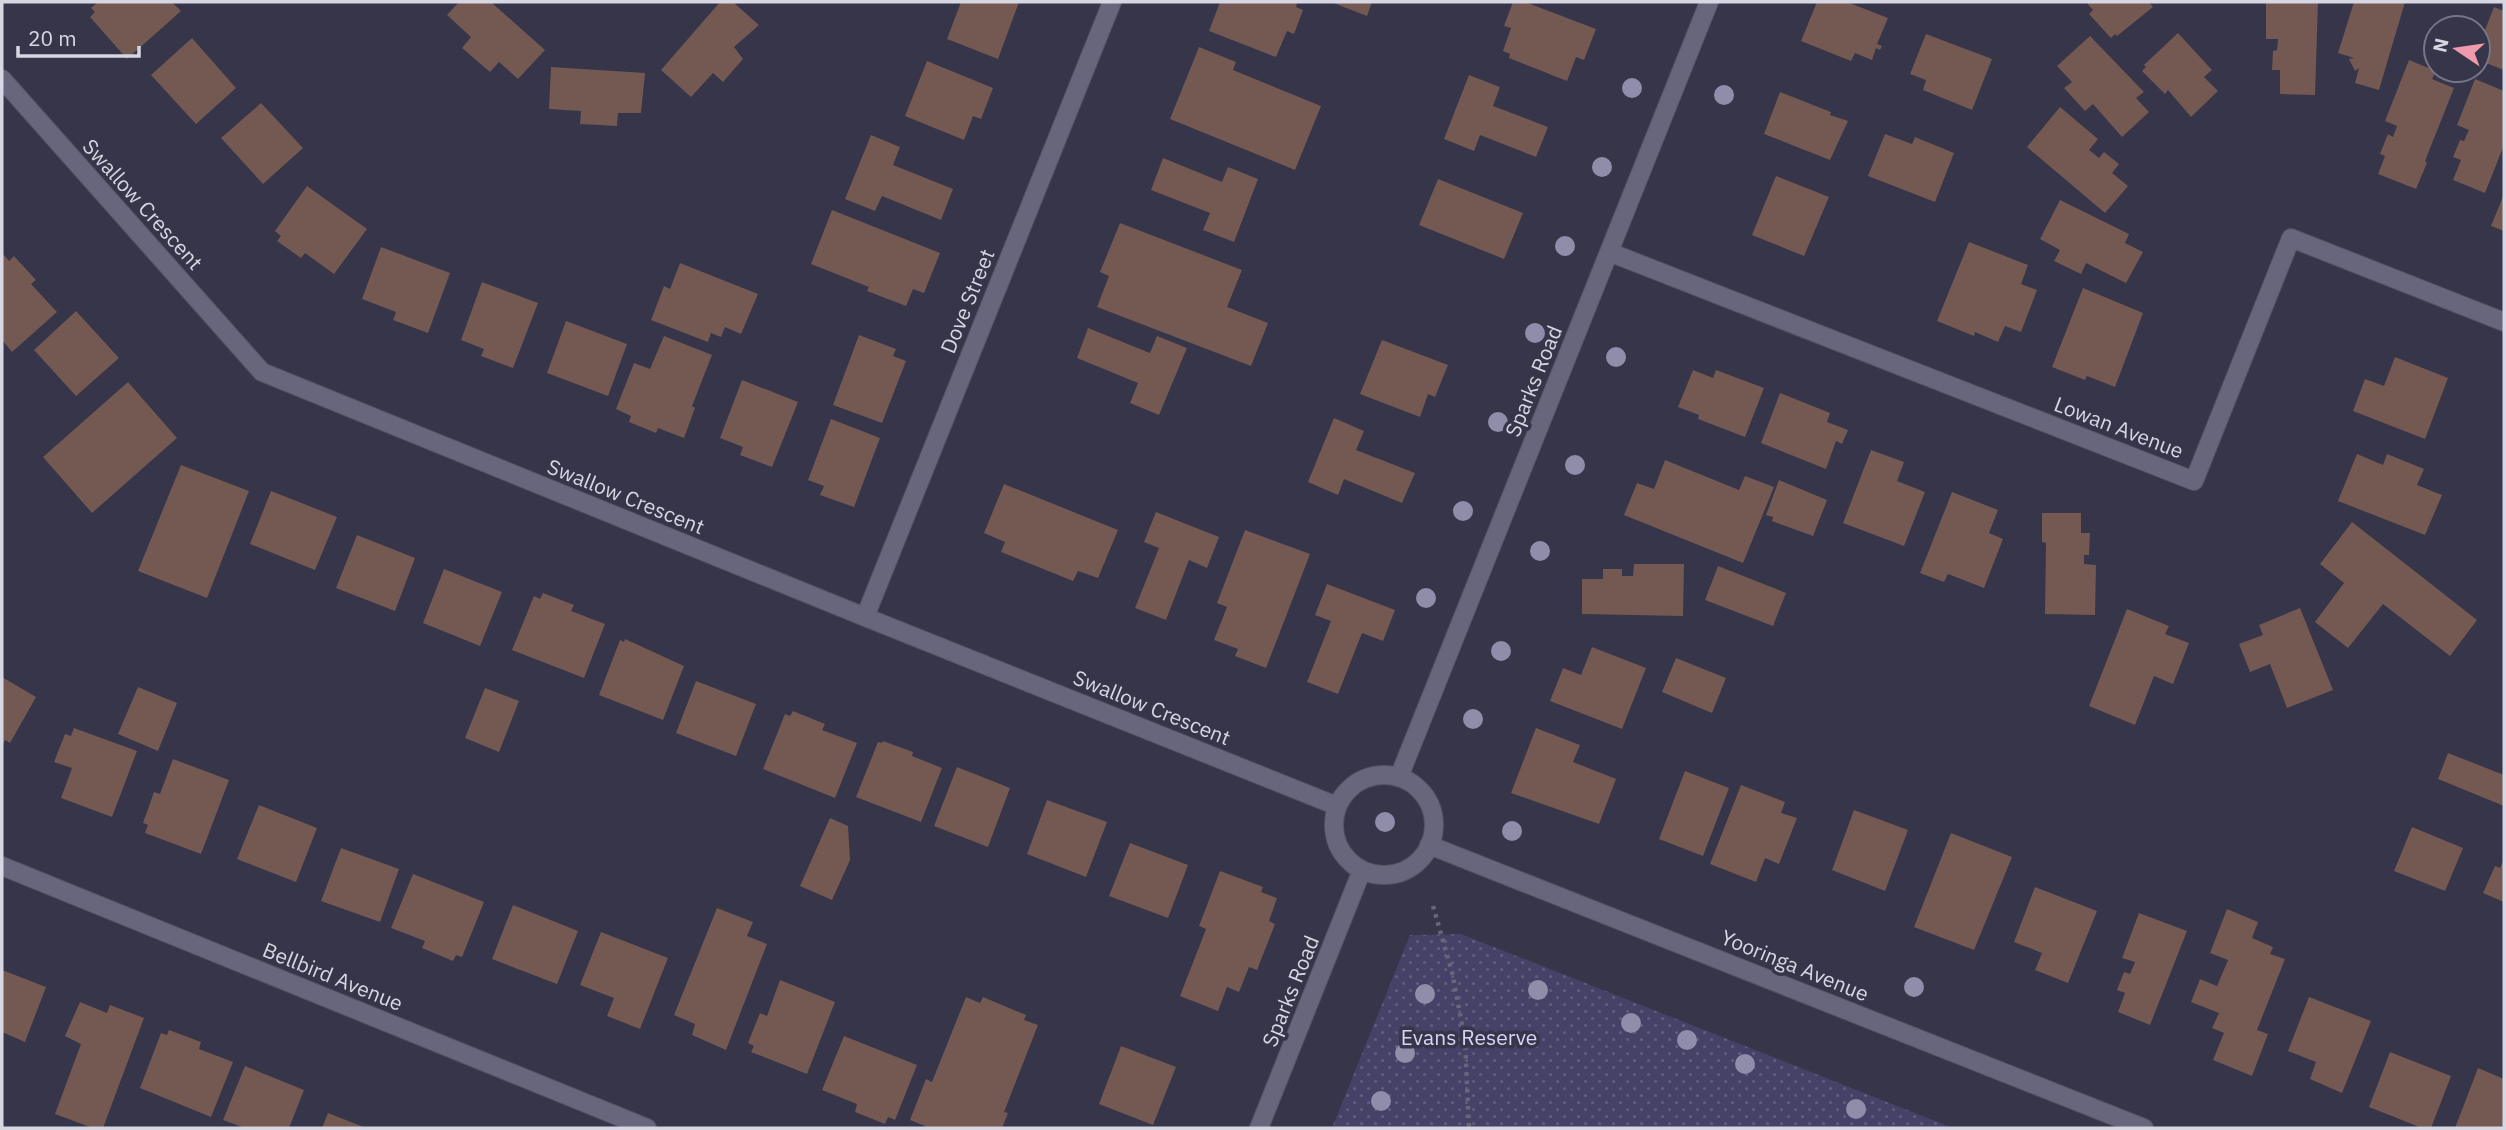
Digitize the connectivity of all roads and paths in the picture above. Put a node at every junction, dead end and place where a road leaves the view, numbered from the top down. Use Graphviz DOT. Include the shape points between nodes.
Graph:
graph roads {
  1 [pos="1112,2"];
  2 [pos="1709,2"];
  3 [pos="2,79"];
  4 [pos="1609,252"];
  5 [pos="2504,322"];
  6 [pos="865,617"];
  7 [pos="1399,777"];
  8 [pos="1337,806"];
  9 [pos="1429,845"];
  10 [pos="2,866"];
  11 [pos="1362,870"];
  12 [pos="1433,906"];
  13 [pos="647,1128"];
  14 [pos="1259,1128"];
  15 [pos="1469,1128"];
  16 [pos="2144,1128"];
  1 -- 6 [label="street, Dove Street"];
  2 -- 4 [label="street, Sparks Road"];
  3 -- 6 [label="street, Swallow Crescent" via="262,372"];
  4 -- 5 [label="street, Lowan Avenue" via="2194,481 2291,238"];
  4 -- 7 [label="street, Sparks Road"];
  6 -- 8 [label="street, Swallow Crescent"];
  7 -- 8 [label="street" via="1369,777 1356,783"];
  7 -- 9 [label="street" via="1425,797 1432,812"];
  8 -- 11 [label="street" via="1335,836 1340,850"];
  9 -- 11 [label="street" via="1408,869 1393,874"];
  9 -- 16 [label="street, Yooringa Avenue"];
  10 -- 13 [label="street, Bellbird Avenue"];
  11 -- 14 [label="street, Sparks Road"];
  12 -- 15 [label="path" via="1465,1040"];
}
